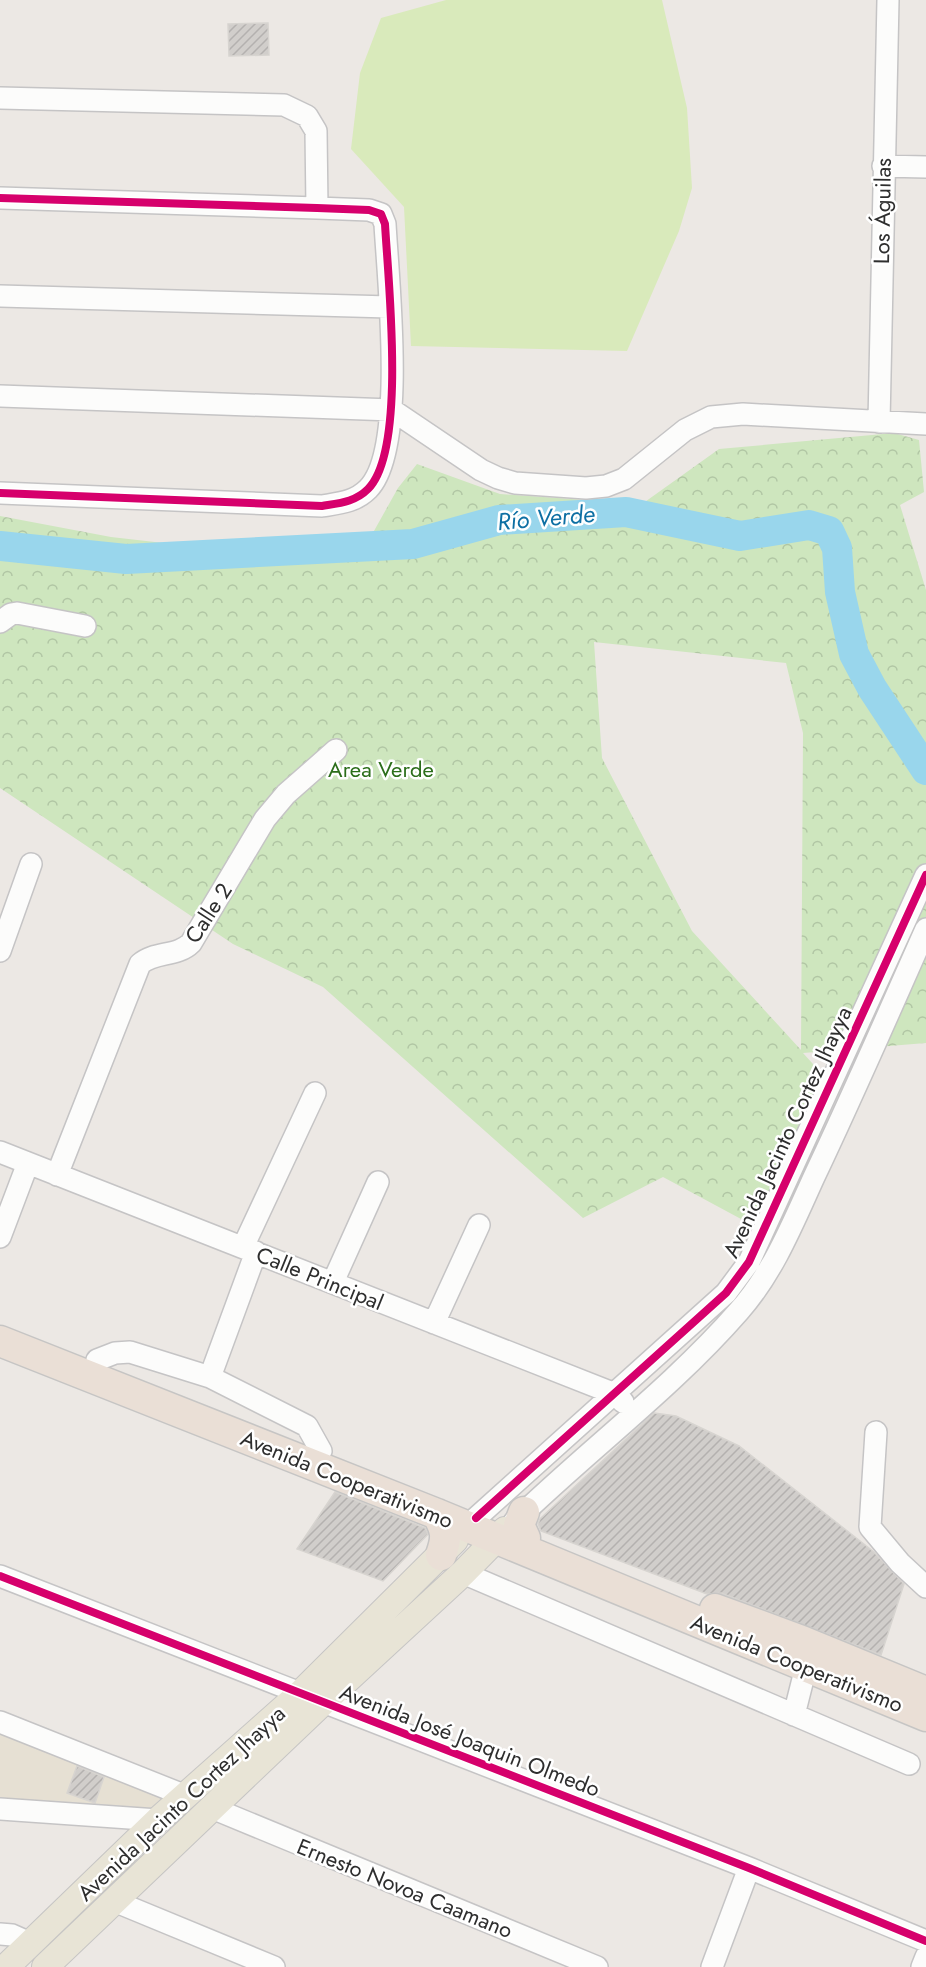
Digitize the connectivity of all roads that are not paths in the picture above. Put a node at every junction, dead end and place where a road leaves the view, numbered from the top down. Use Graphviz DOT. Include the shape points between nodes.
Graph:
graph roads {
  1 [pos="888,0"];
  2 [pos="0,98"];
  3 [pos="883,166"];
  4 [pos="926,167"];
  5 [pos="0,198"];
  6 [pos="317,208"];
  7 [pos="0,296"];
  8 [pos="389,307"];
  9 [pos="0,396"];
  10 [pos="392,410"];
  11 [pos="879,422"];
  12 [pos="926,424"];
  13 [pos="0,493"];
  14 [pos="0,622"];
  15 [pos="85,626"];
  16 [pos="336,750"];
  17 [pos="31,864"];
  18 [pos="926,875"];
  19 [pos="926,929"];
  20 [pos="0,951"];
  21 [pos="315,1093"];
  22 [pos="0,1152"];
  23 [pos="28,1163"];
  24 [pos="57,1175"];
  25 [pos="378,1182"];
  26 [pos="479,1225"];
  27 [pos="0,1237"];
  28 [pos="250,1250"];
  29 [pos="333,1282"];
  30 [pos="0,1320"];
  31 [pos="434,1323"];
  32 [pos="0,1341"];
  33 [pos="98,1360"];
  34 [pos="210,1377"];
  35 [pos="615,1394"];
  36 [pos="634,1413"];
  37 [pos="876,1432"];
  38 [pos="321,1451"];
  39 [pos="437,1514"];
  40 [pos="499,1528"];
  41 [pos="452,1564"];
  42 [pos="0,1576"];
  43 [pos="926,1587"];
  44 [pos="806,1667"];
  45 [pos="926,1692"];
  46 [pos="312,1698"];
  47 [pos="794,1715"];
  48 [pos="926,1716"];
  49 [pos="0,1722"];
  50 [pos="909,1764"];
  51 [pos="186,1796"];
  52 [pos="212,1808"];
  53 [pos="0,1809"];
  54 [pos="158,1820"];
  55 [pos="749,1868"];
  56 [pos="114,1901"];
  57 [pos="0,1934"];
  58 [pos="926,1941"];
  59 [pos="30,1943"];
  60 [pos="926,1957"];
  61 [pos="237,1961"];
  62 [pos="6,1967"];
  63 [pos="45,1967"];
  64 [pos="274,1967"];
  65 [pos="597,1967"];
  66 [pos="712,1967"];
  67 [pos="922,1967"];
  1 -- 3 [label="street, Los Águilas"];
  2 -- 6 [label="street" via="284,105 307,116 316,131"];
  3 -- 4 [label="street"];
  3 -- 11 [label="street, Los Águilas"];
  5 -- 6 [label="street"];
  6 -- 8 [label="street" via="381,214 385,224"];
  7 -- 8 [label="street"];
  8 -- 10 [label="street"];
  9 -- 10 [label="street"];
  10 -- 11 [label="street" via="498,478 515,483 586,488 624,479 685,430 711,417 743,414"];
  10 -- 13 [label="street" via="381,468 369,488 353,501 322,506"];
  11 -- 12 [label="street"];
  14 -- 15 [label="street" via="17,613"];
  16 -- 24 [label="street, Calle 2" via="286,794 265,819 191,943 178,952 153,956 140,964"];
  17 -- 20 [label="street"];
  18 -- 35 [label="street, Avenida Jacinto Cortez Jhayya" via="749,1262 726,1293"];
  19 -- 36 [label="street, Avenida Jacinto Cortez Jhayya" via="832,1140 762,1280 740,1311"];
  21 -- 28 [label="street"];
  22 -- 23 [label="street, Calle Principal"];
  23 -- 24 [label="street, Calle Principal"];
  23 -- 27 [label="street"];
  24 -- 28 [label="street, Calle Principal"];
  25 -- 29 [label="street"];
  26 -- 31 [label="street"];
  28 -- 29 [label="street, Calle Principal"];
  28 -- 34 [label="street"];
  29 -- 31 [label="street, Calle Principal"];
  30 -- 33 [label="highway, Avenida Cooperativismo"];
  31 -- 35 [label="street, Calle Principal"];
  32 -- 39 [label="highway, Avenida Cooperativismo"];
  33 -- 34 [label="street" via="130,1352"];
  33 -- 38 [label="highway, Avenida Cooperativismo"];
  34 -- 38 [label="street" via="307,1426"];
  35 -- 36 [label="street, Calle Principal"];
  35 -- 40 [label="street, Avenida Jacinto Cortez Jhayya"];
  36 -- 40 [label="street, Avenida Jacinto Cortez Jhayya"];
  37 -- 43 [label="street" via="870,1527"];
  38 -- 40 [label="highway, Avenida Cooperativismo"];
  39 -- 40 [label="highway, Avenida Cooperativismo"];
  39 -- 41 [label="highway" via="446,1528"];
  40 -- 41 [label="main road, Avenida Jacinto Cortez Jhayya"];
  40 -- 44 [label="highway, Avenida Cooperativismo"];
  40 -- 45 [label="highway, Avenida Cooperativismo" via="802,1641"];
  41 -- 46 [label="main road, Avenida Jacinto Cortez Jhayya"];
  41 -- 47 [label="street"];
  42 -- 46 [label="street, Avenida José Joaquin Olmedo"];
  44 -- 47 [label="street"];
  44 -- 48 [label="highway, Avenida Cooperativismo"];
  46 -- 51 [label="main road, Avenida Jacinto Cortez Jhayya"];
  46 -- 52 [label="main road, Avenida Jacinto Cortez Jhayya"];
  46 -- 55 [label="street, Avenida José Joaquin Olmedo"];
  47 -- 50 [label="street"];
  49 -- 51 [label="street"];
  51 -- 54 [label="main road, Avenida Jacinto Cortez Jhayya"];
  52 -- 56 [label="main road, Avenida Jacinto Cortez Jhayya"];
  52 -- 65 [label="street, Ernesto Novoa Caamano"];
  53 -- 54 [label="street"];
  54 -- 59 [label="main road, Avenida Jacinto Cortez Jhayya"];
  55 -- 58 [label="street, Avenida José Joaquin Olmedo"];
  55 -- 66 [label="street"];
  56 -- 61 [label="street"];
  56 -- 63 [label="main road, Avenida Jacinto Cortez Jhayya"];
  57 -- 59 [label="street"];
  59 -- 62 [label="main road, Avenida Jacinto Cortez Jhayya"];
  60 -- 67 [label="street"];
  61 -- 64 [label="street"];
}
